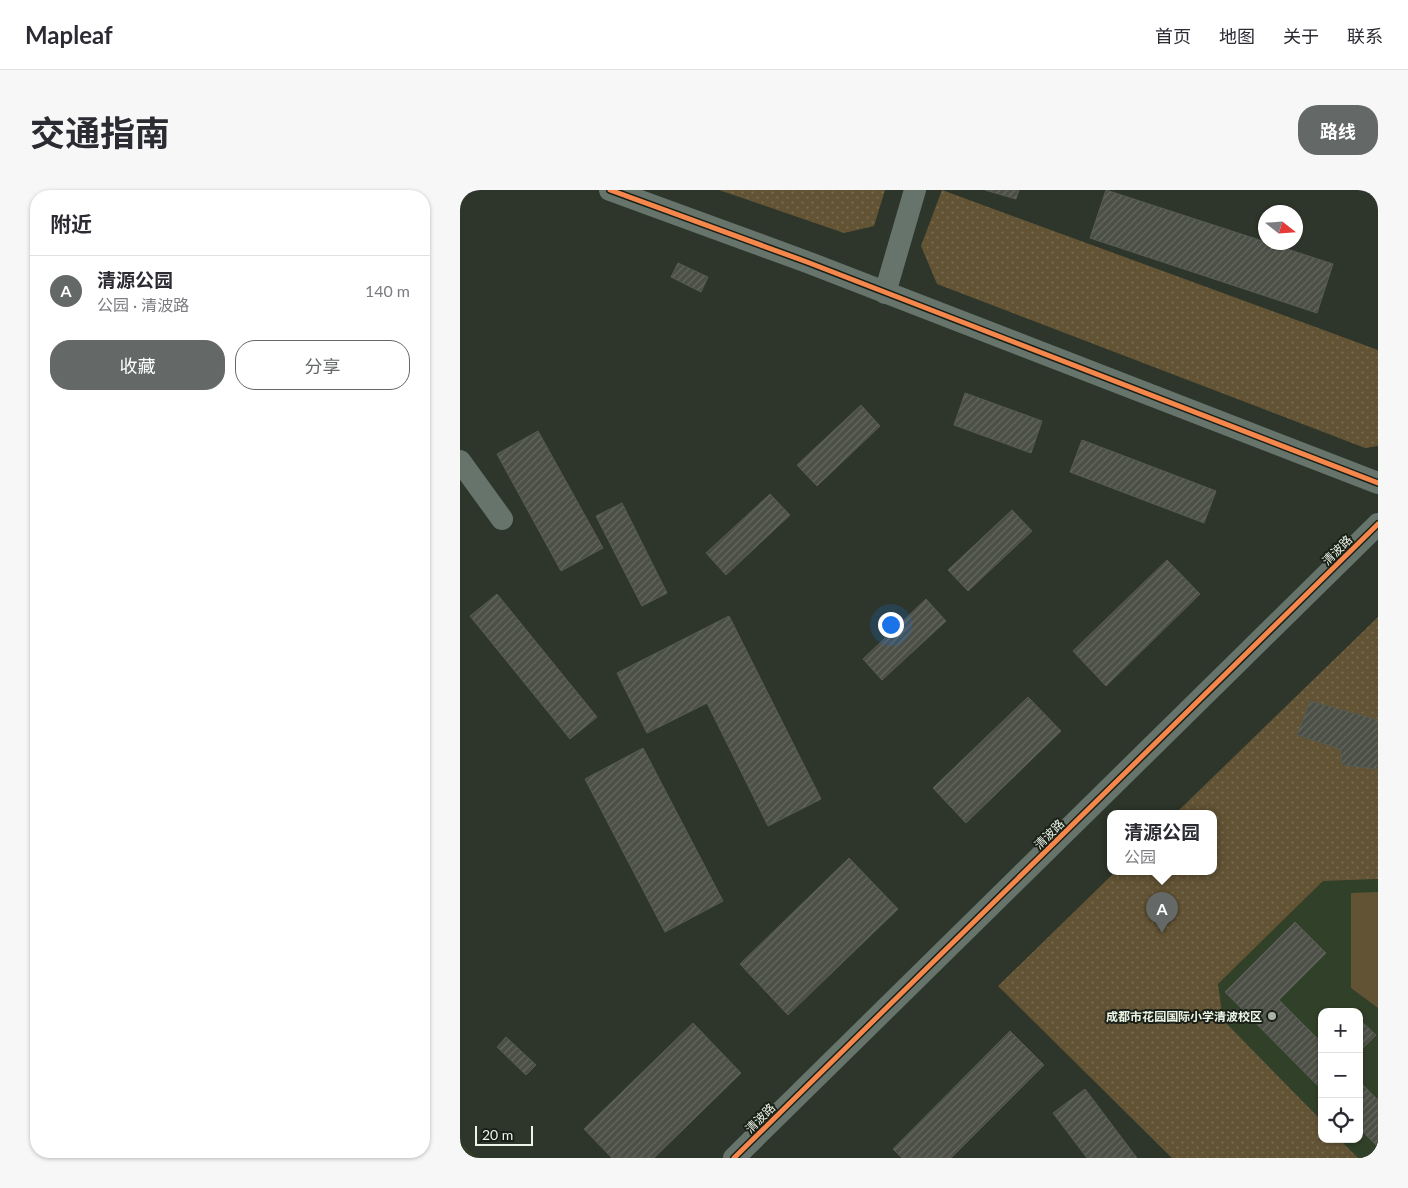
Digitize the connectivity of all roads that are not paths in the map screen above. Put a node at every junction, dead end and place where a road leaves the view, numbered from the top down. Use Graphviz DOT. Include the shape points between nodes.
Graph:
graph roads {
  1 [pos="610,190"];
  2 [pos="915,190"];
  3 [pos="885,293"];
  4 [pos="460,461"];
  5 [pos="1378,483"];
  6 [pos="502,519"];
  7 [pos="1378,524"];
  8 [pos="734,1158"];
  1 -- 3 [label="street"];
  2 -- 3 [label="street"];
  3 -- 5 [label="street"];
  4 -- 6 [label="street"];
  7 -- 8 [label="street, 清波路"];
}
